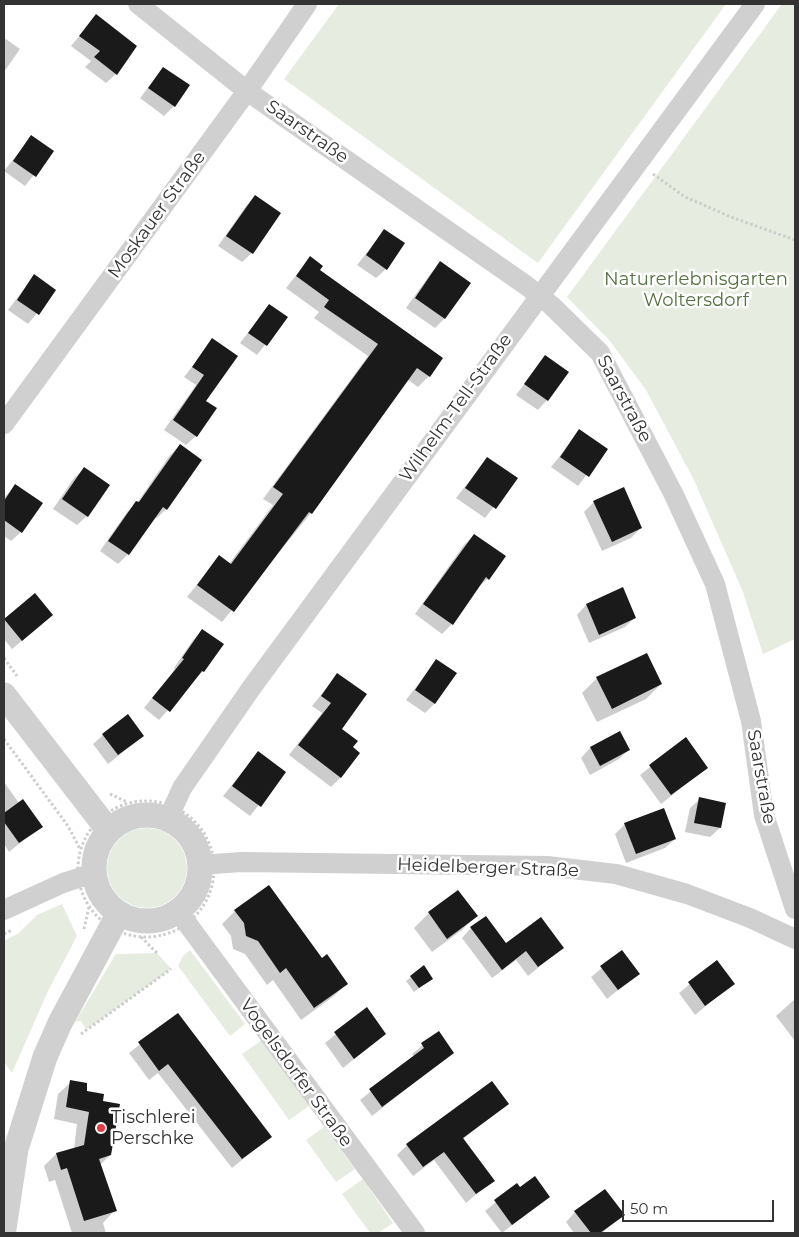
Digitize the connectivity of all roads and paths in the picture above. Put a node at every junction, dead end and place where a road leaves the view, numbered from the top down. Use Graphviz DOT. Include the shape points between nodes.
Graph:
graph roads {
  1 [pos="138,4"];
  2 [pos="307,4"];
  3 [pos="755,4"];
  4 [pos="247,91"];
  5 [pos="649,170"];
  6 [pos="795,240"];
  7 [pos="539,296"];
  8 [pos="4,424"];
  9 [pos="4,695"];
  10 [pos="4,739"];
  11 [pos="103,790"];
  12 [pos="128,802"];
  13 [pos="170,812"];
  14 [pos="104,825"];
  15 [pos="80,849"];
  16 [pos="207,864"];
  17 [pos="86,875"];
  18 [pos="89,907"];
  19 [pos="795,909"];
  20 [pos="4,910"];
  21 [pos="182,918"];
  22 [pos="115,920"];
  23 [pos="83,932"];
  24 [pos="141,937"];
  25 [pos="795,939"];
  26 [pos="157,954"];
  27 [pos="171,969"];
  28 [pos="80,1035"];
  29 [pos="4,1229"];
  30 [pos="415,1233"];
  1 -- 4 [label="street, Saarstraße"];
  2 -- 4 [label="street, Moskauer Straße"];
  3 -- 7 [label="street, Wilhelm-Tell-Straße"];
  4 -- 7 [label="street, Saarstraße"];
  4 -- 8 [label="street, Moskauer Straße"];
  5 -- 6 [label="path" via="685,197"];
  7 -- 13 [label="street, Wilhelm-Tell-Straße" via="252,687 182,788"];
  7 -- 19 [label="street, Saarstraße" via="600,353 674,495 715,584 751,721 764,815"];
  9 -- 14 [label="street"];
  10 -- 15 [label="path" via="72,832"];
  11 -- 12 [label="path"];
  12 -- 13 [label="path" via="151,800"];
  12 -- 14 [label="path" via="113,809"];
  13 -- 14 [label="street"];
  13 -- 16 [label="street"];
  13 -- 16 [label="path" via="188,815 199,826 208,839"];
  14 -- 15 [label="path" via="91,827"];
  14 -- 17 [label="street"];
  15 -- 17 [label="path"];
  16 -- 21 [label="street"];
  16 -- 21 [label="path" via="210,893 197,914"];
  16 -- 25 [label="street, Heidelberger Straße" via="547,866 616,874 687,894"];
  17 -- 18 [label="path" via="80,889"];
  17 -- 20 [label="street"];
  17 -- 22 [label="street"];
  18 -- 22 [label="path"];
  18 -- 23 [label="path"];
  21 -- 22 [label="street"];
  21 -- 24 [label="path" via="158,936"];
  21 -- 30 [label="street, Vogelsdorfer Straße"];
  22 -- 24 [label="path" via="128,935"];
  22 -- 29 [label="street" via="45,1057 16,1149"];
  24 -- 26 [label="path"];
  27 -- 28 [label="path"];
}
